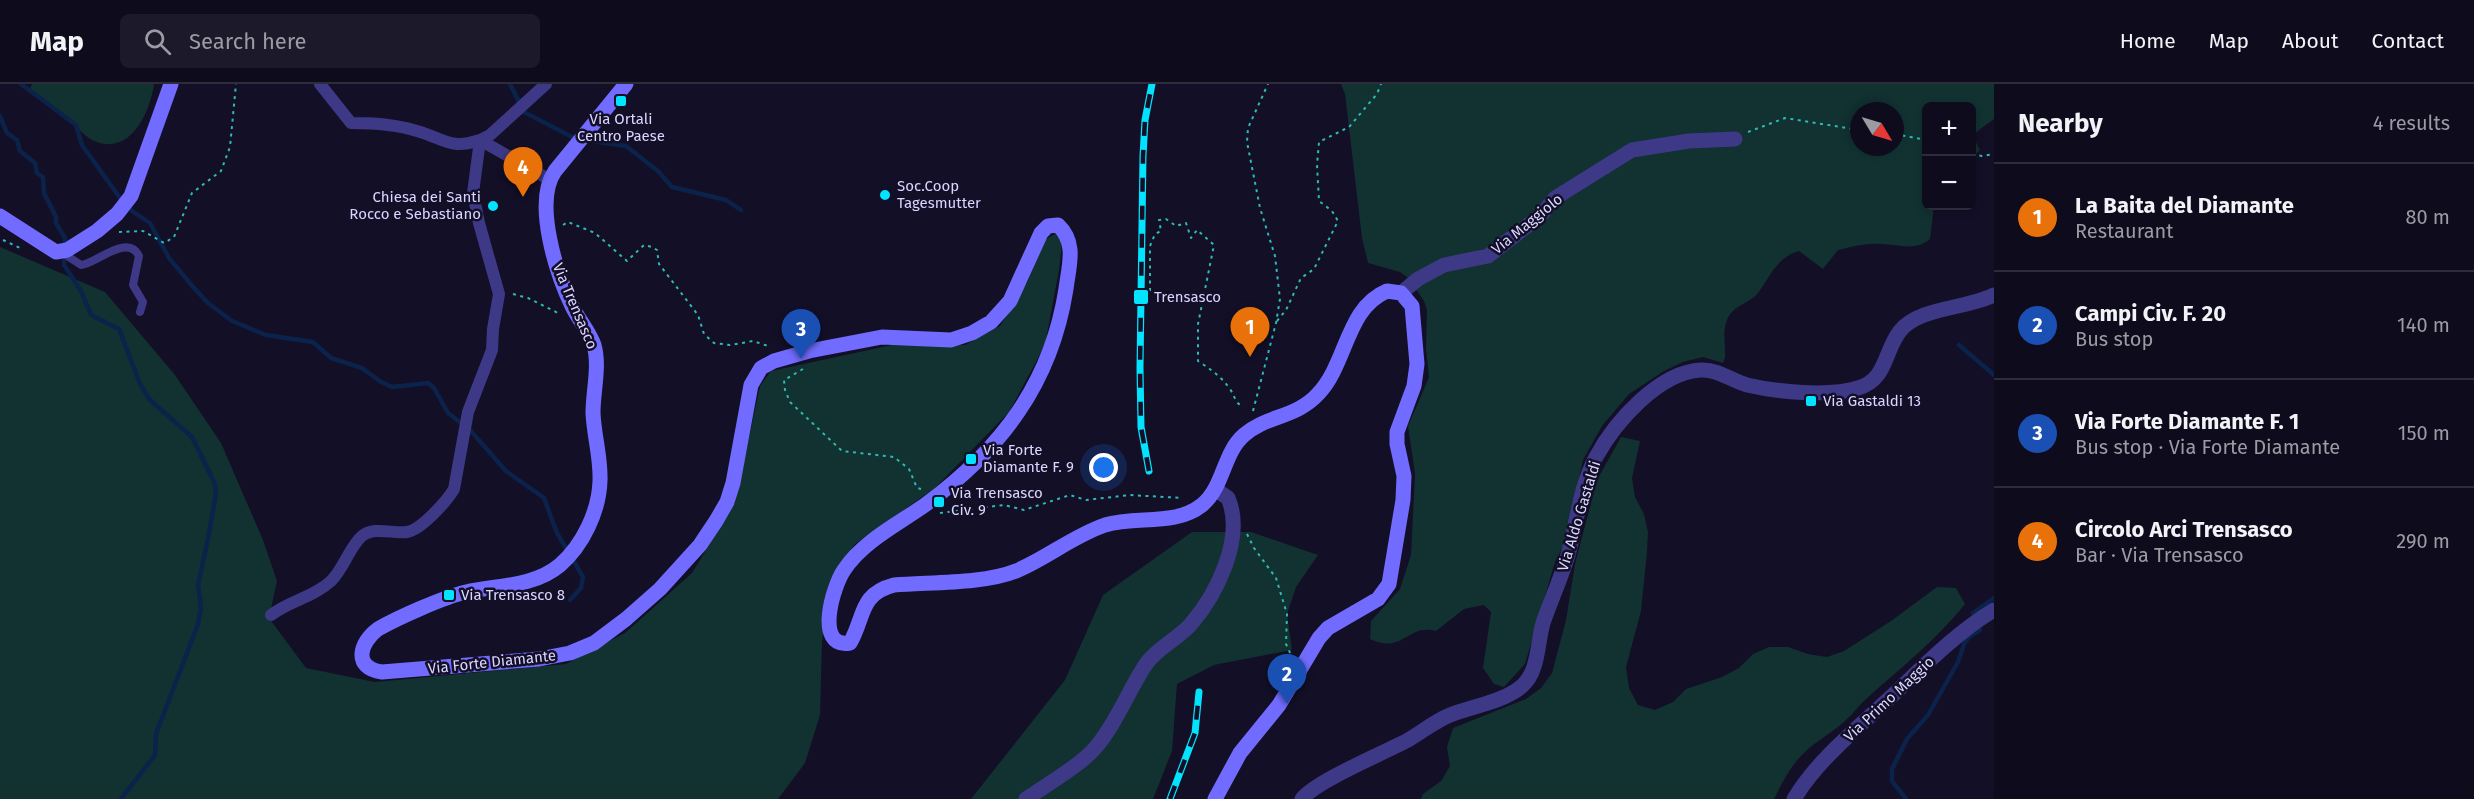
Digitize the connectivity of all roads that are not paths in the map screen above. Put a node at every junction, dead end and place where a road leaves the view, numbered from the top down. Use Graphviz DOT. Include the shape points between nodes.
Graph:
graph roads {
  1 [pos="171,84"];
  2 [pos="320,84"];
  3 [pos="546,84"];
  4 [pos="626,84"];
  5 [pos="1735,139"];
  6 [pos="480,140"];
  7 [pos="550,180"];
  8 [pos="0,216"];
  9 [pos="66,256"];
  10 [pos="1401,293"];
  11 [pos="1994,296"];
  12 [pos="140,312"];
  13 [pos="1215,489"];
  14 [pos="1994,610"];
  15 [pos="271,615"];
  16 [pos="363,659"];
  17 [pos="1026,799"];
  18 [pos="1215,799"];
  19 [pos="1302,799"];
  20 [pos="1794,799"];
  1 -- 9 [label="main road" via="131,196"];
  2 -- 6 [label="street" via="351,123 394,125 453,145"];
  3 -- 6 [label="street"];
  4 -- 7 [label="main road"];
  5 -- 10 [label="street, Via Maggiolo" via="1632,150 1555,198 1540,216 1488,256 1444,265"];
  6 -- 7 [label="street"];
  6 -- 15 [label="street" via="473,193 498,287 492,350 468,412 457,482 448,498 415,529 374,531 361,536 329,583"];
  7 -- 16 [label="main road, Via Trensasco" via="547,204 553,253 560,278 591,338 596,357 593,415 600,480 595,508 583,537 562,564 540,578 464,593 385,625 365,642"];
  8 -- 9 [label="main road" via="51,251"];
  9 -- 12 [label="lane" via="86,265 117,249 134,249 139,256 133,285 143,302"];
  10 -- 13 [label="main road" via="1387,291 1368,303 1357,318 1332,375 1310,403 1243,435"];
  10 -- 18 [label="main road" via="1414,312 1417,376 1397,432 1404,476 1392,573 1378,599 1328,628 1310,648 1279,705 1240,753"];
  11 -- 19 [label="street, Via Aldo Gastaldi" via="1912,321 1899,332 1883,369 1871,382 1858,388 1806,393 1775,390 1701,370 1669,381 1648,395 1615,427 1595,458 1543,624 1535,665 1523,685 1447,716 1316,787"];
  13 -- 16 [label="main road, Via Forte Diamante" via="1201,506 1185,514 1108,525 1075,537 1016,571 988,578 882,588 863,609 850,643 833,640 828,630 843,571 860,551 974,465 1018,416 1046,364 1065,294 1071,253 1064,231 1058,225 1048,226 1041,233 1010,301 991,322 972,333 951,340 882,337 809,351 761,368 753,378 733,483 717,520 660,589 594,643 539,659 382,672 369,668"];
  13 -- 17 [label="street" via="1228,498 1235,519 1233,538 1215,586 1191,624 1147,662 1095,748"];
  14 -- 20 [label="street, Via Primo Maggio" via="1946,647 1833,751"];
}
